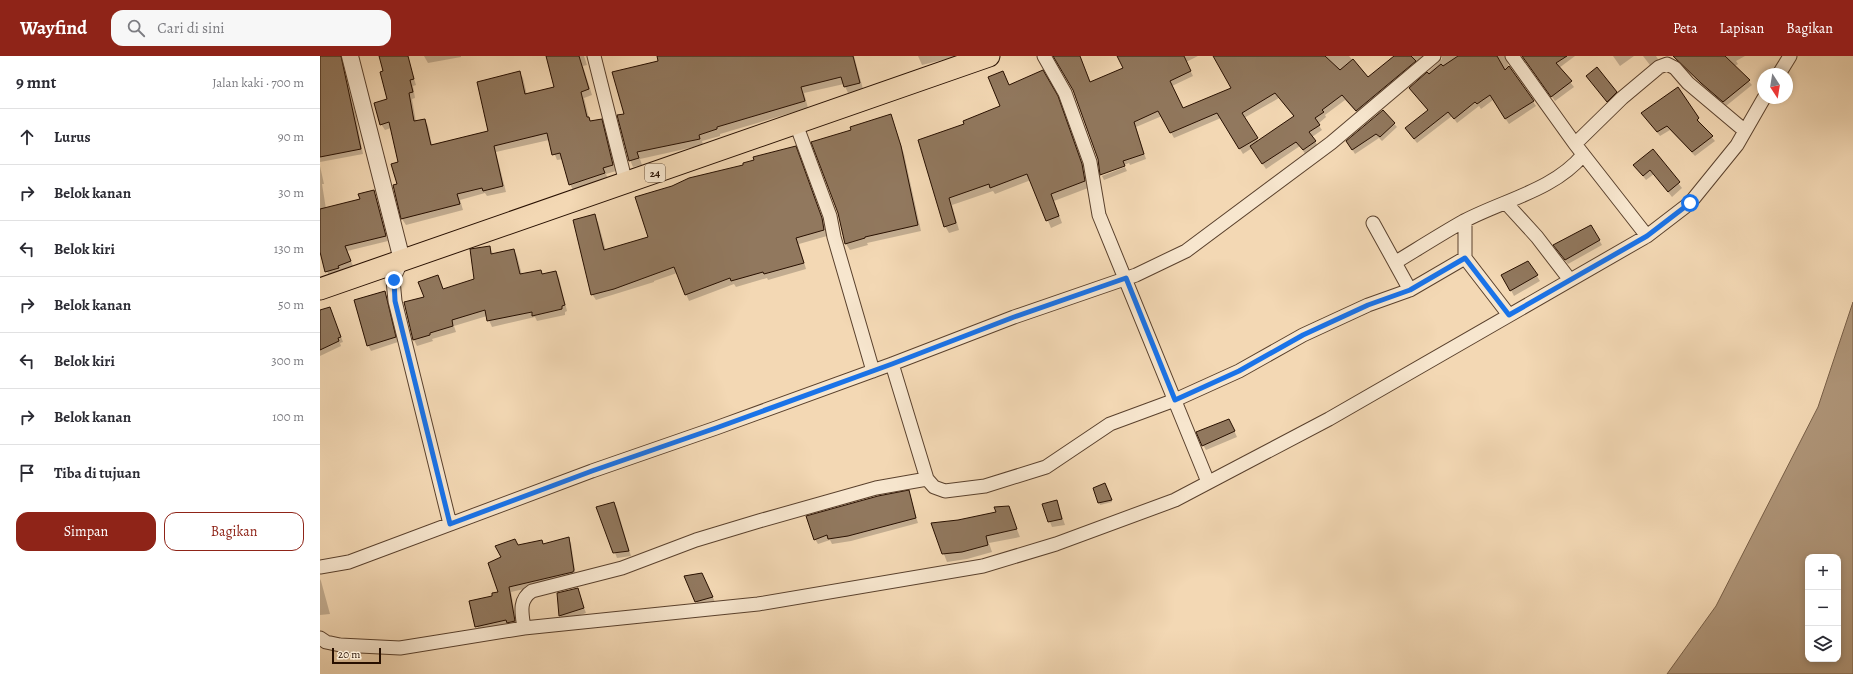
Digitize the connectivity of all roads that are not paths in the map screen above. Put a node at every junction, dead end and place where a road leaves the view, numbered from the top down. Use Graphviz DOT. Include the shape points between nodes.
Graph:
graph roads {
  1 [pos="350,56"];
  2 [pos="594,56"];
  3 [pos="989,56"];
  4 [pos="1044,56"];
  5 [pos="1434,56"];
  6 [pos="1512,56"];
  7 [pos="1790,56"];
  8 [pos="1783,68"];
  9 [pos="1760,104"];
  10 [pos="796,124"];
  11 [pos="1744,131"];
  12 [pos="1575,144"];
  13 [pos="1583,155"];
  14 [pos="626,183"];
  15 [pos="1506,203"];
  16 [pos="1465,221"];
  17 [pos="1373,223"];
  18 [pos="1647,236"];
  19 [pos="1465,258"];
  20 [pos="402,260"];
  21 [pos="1396,262"];
  22 [pos="1126,278"];
  23 [pos="1570,280"];
  24 [pos="320,289"];
  25 [pos="1410,290"];
  26 [pos="1509,315"];
  27 [pos="892,364"];
  28 [pos="873,371"];
  29 [pos="1175,400"];
  30 [pos="927,479"];
  31 [pos="1208,482"];
  32 [pos="450,524"];
  33 [pos="320,567"];
  34 [pos="524,628"];
  35 [pos="320,638"];
  1 -- 20 [label="street"];
  2 -- 14 [label="street"];
  3 -- 10 [label="highway, 24"];
  4 -- 22 [label="street" via="1066,93 1090,162 1099,215"];
  5 -- 22 [label="street" via="1331,143 1186,251"];
  6 -- 12 [label="street"];
  7 -- 8 [label="street"];
  9 -- 11 [label="street"];
  10 -- 14 [label="highway, 24"];
  10 -- 28 [label="street" via="830,216"];
  11 -- 12 [label="street" via="1675,68 1667,64 1659,67 1622,98"];
  11 -- 18 [label="street" via="1737,144 1690,203"];
  12 -- 13 [label="street"];
  13 -- 15 [label="street" via="1572,168 1541,187"];
  13 -- 18 [label="street"];
  14 -- 20 [label="highway, 24"];
  15 -- 16 [label="street"];
  15 -- 23 [label="street"];
  16 -- 19 [label="street"];
  16 -- 21 [label="street"];
  17 -- 21 [label="street"];
  18 -- 23 [label="street"];
  19 -- 25 [label="street"];
  19 -- 26 [label="street"];
  20 -- 24 [label="highway, 24"];
  20 -- 32 [label="street" via="394,280 395,301"];
  21 -- 25 [label="street"];
  22 -- 27 [label="street" via="1014,317"];
  22 -- 29 [label="street"];
  23 -- 26 [label="street"];
  25 -- 29 [label="street" via="1368,305 1303,335 1239,371"];
  26 -- 31 [label="street" via="1329,419"];
  27 -- 28 [label="street"];
  27 -- 30 [label="street"];
  28 -- 32 [label="street"];
  29 -- 30 [label="street" via="1110,424 1046,467 985,486 945,491 934,487"];
  29 -- 31 [label="street"];
  30 -- 34 [label="street" via="876,488 766,519 696,540 622,568 532,591 525,596 521,604"];
  31 -- 34 [label="street" via="1175,500 1112,525 983,566 758,604"];
  32 -- 33 [label="street" via="348,562"];
  34 -- 35 [label="street" via="400,648 340,645"];
}
